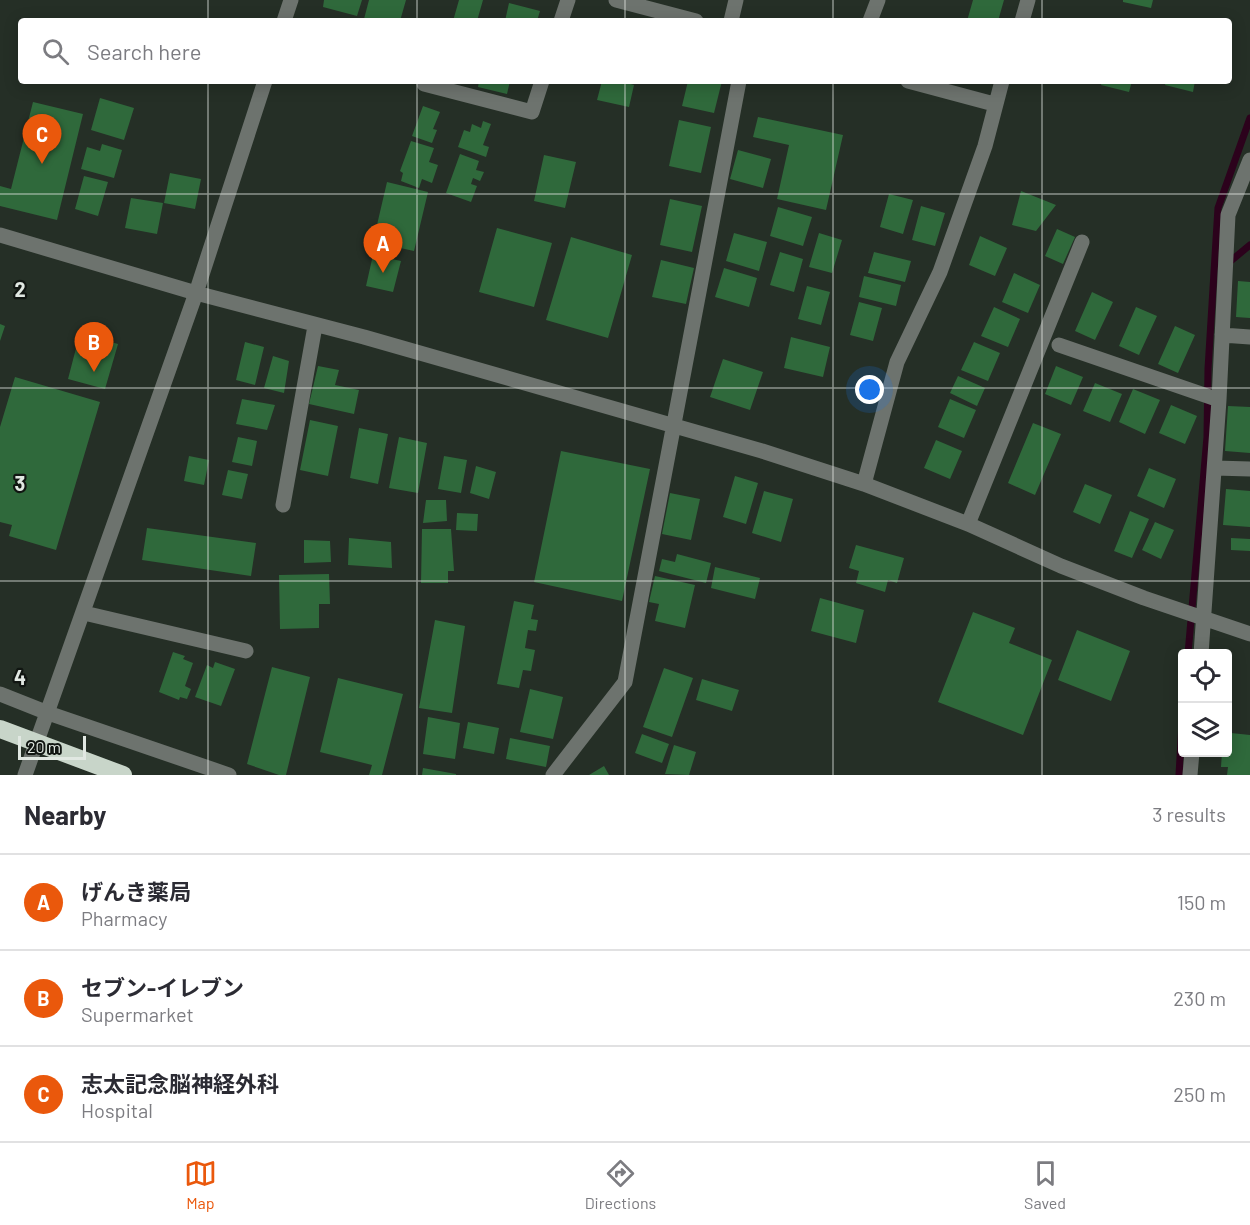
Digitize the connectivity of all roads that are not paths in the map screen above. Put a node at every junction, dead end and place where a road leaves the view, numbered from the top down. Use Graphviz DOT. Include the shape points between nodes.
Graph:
graph roads {
  1 [pos="291,0"];
  2 [pos="568,0"];
  3 [pos="616,0"];
  4 [pos="736,0"];
  5 [pos="878,0"];
  6 [pos="1028,0"];
  7 [pos="285,18"];
  8 [pos="562,18"];
  9 [pos="685,18"];
  10 [pos="732,18"];
  11 [pos="871,18"];
  12 [pos="1023,18"];
  13 [pos="263,84"];
  14 [pos="424,84"];
  15 [pos="541,84"];
  16 [pos="738,84"];
  17 [pos="919,84"];
  18 [pos="1001,84"];
  19 [pos="994,104"];
  20 [pos="1250,160"];
  21 [pos="0,235"];
  22 [pos="1082,242"];
  23 [pos="196,293"];
  24 [pos="315,326"];
  25 [pos="1222,335"];
  26 [pos="1250,337"];
  27 [pos="1059,345"];
  28 [pos="1219,400"];
  29 [pos="674,426"];
  30 [pos="1215,468"];
  31 [pos="1250,469"];
  32 [pos="864,484"];
  33 [pos="283,505"];
  34 [pos="968,524"];
  35 [pos="84,613"];
  36 [pos="1205,619"];
  37 [pos="1250,634"];
  38 [pos="1202,649"];
  39 [pos="246,651"];
  40 [pos="0,694"];
  41 [pos="48,713"];
  42 [pos="0,729"];
  43 [pos="1192,757"];
  44 [pos="25,775"];
  45 [pos="123,775"];
  46 [pos="229,775"];
  47 [pos="553,775"];
  48 [pos="1190,775"];
  1 -- 7 [label="street"];
  2 -- 8 [label="street"];
  3 -- 9 [label="street"];
  4 -- 10 [label="street"];
  5 -- 11 [label="street"];
  6 -- 12 [label="street"];
  13 -- 23 [label="street"];
  14 -- 15 [label="street" via="532,112"];
  16 -- 29 [label="street"];
  17 -- 19 [label="street"];
  18 -- 19 [label="street"];
  19 -- 32 [label="street" via="985,146 940,272 897,362"];
  20 -- 25 [label="street" via="1228,215"];
  21 -- 23 [label="street"];
  22 -- 34 [label="street"];
  23 -- 24 [label="street"];
  23 -- 35 [label="street"];
  24 -- 29 [label="street"];
  24 -- 33 [label="street"];
  25 -- 26 [label="street"];
  25 -- 28 [label="street"];
  27 -- 28 [label="street"];
  28 -- 30 [label="street"];
  29 -- 32 [label="street"];
  29 -- 47 [label="street" via="625,682"];
  30 -- 31 [label="street"];
  30 -- 36 [label="street"];
  32 -- 34 [label="street"];
  34 -- 36 [label="street" via="1061,566"];
  35 -- 39 [label="street"];
  35 -- 41 [label="street"];
  36 -- 37 [label="street"];
  36 -- 38 [label="street"];
  40 -- 41 [label="street"];
  41 -- 44 [label="street"];
  41 -- 46 [label="street"];
  42 -- 45 [label="highway, bridge"];
  43 -- 48 [label="street"];
}
